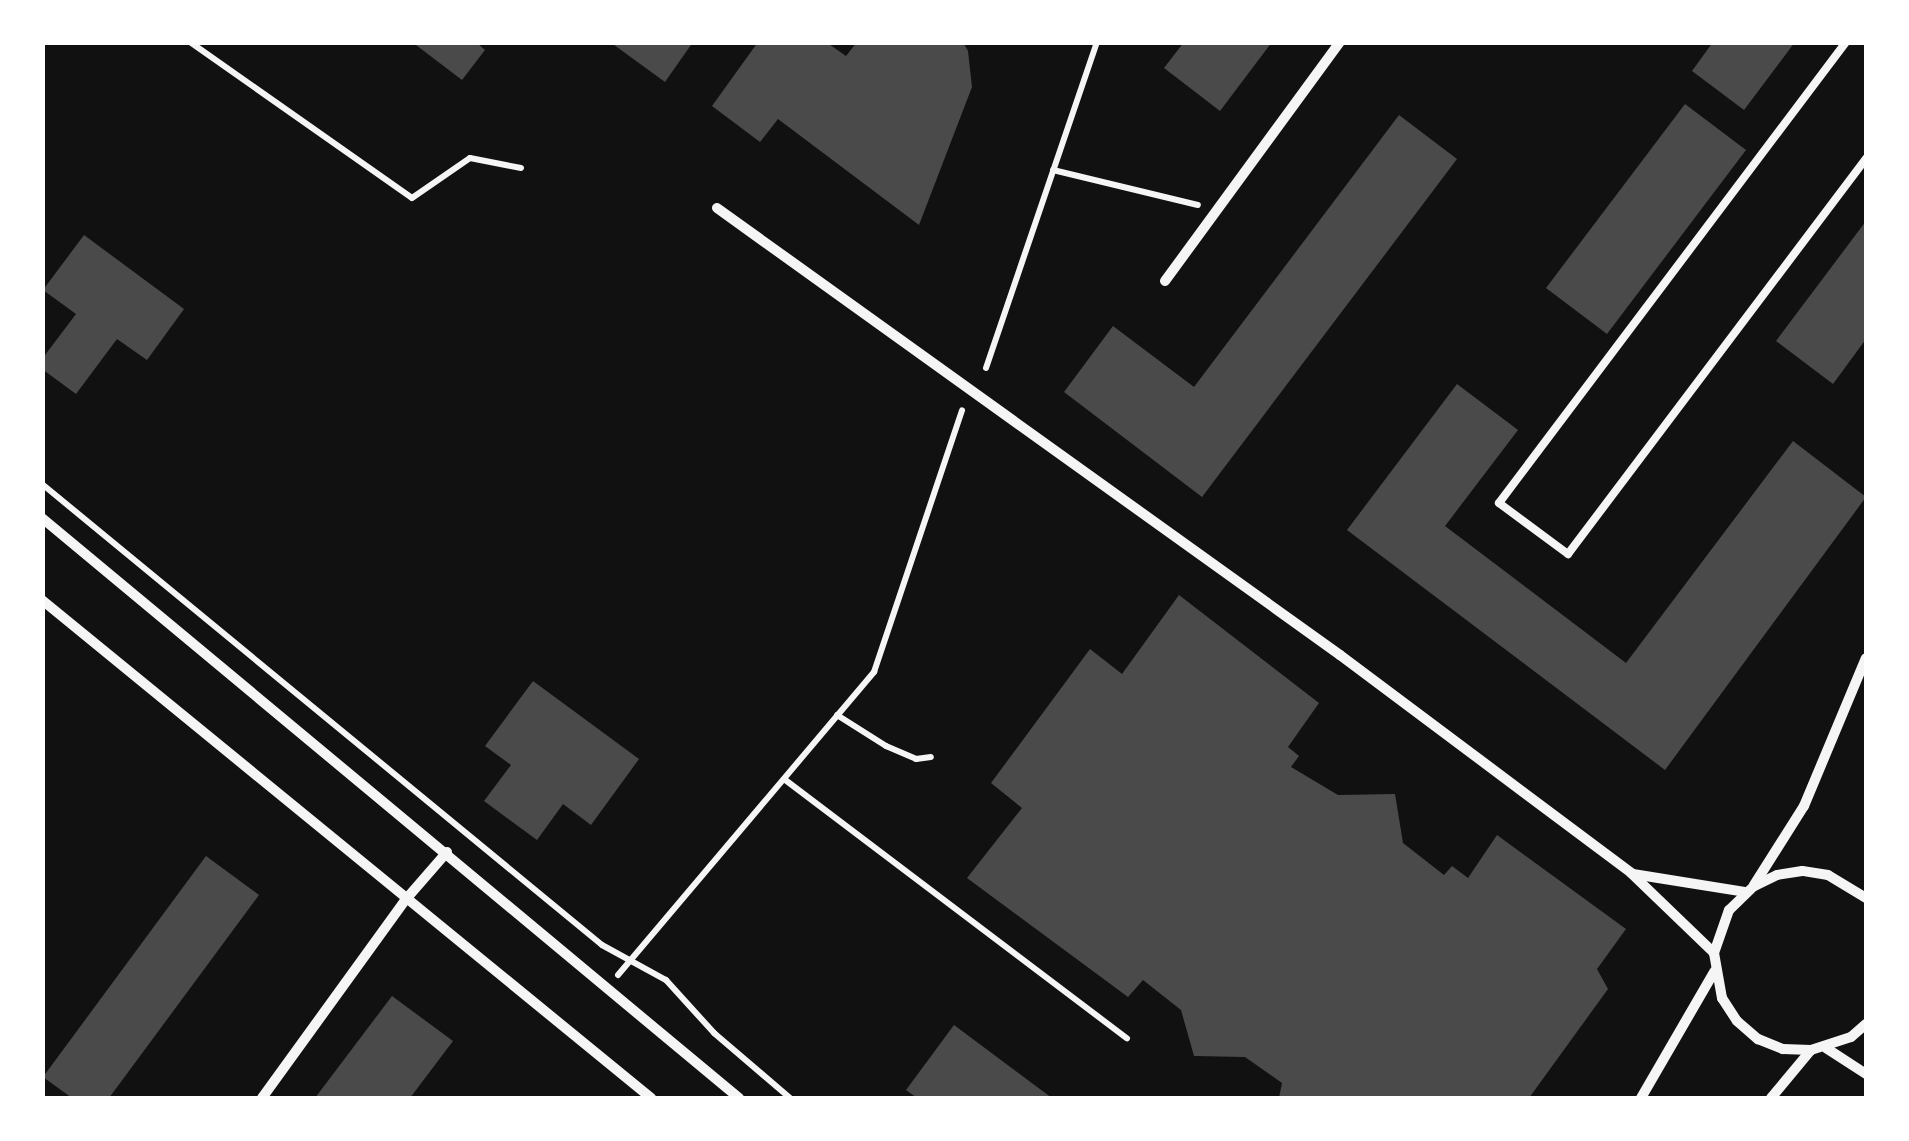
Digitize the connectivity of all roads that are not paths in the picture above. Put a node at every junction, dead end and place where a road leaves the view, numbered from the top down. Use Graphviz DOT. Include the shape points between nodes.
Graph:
graph roads {
  1 [pos="1340,42"];
  2 [pos="1846,42"];
  3 [pos="1866,158"];
  4 [pos="717,208"];
  5 [pos="1165,281"];
  6 [pos="42,518"];
  7 [pos="42,600"];
  8 [pos="1866,658"];
  9 [pos="447,852"];
  10 [pos="1631,874"];
  11 [pos="1749,889"];
  12 [pos="408,898"];
  13 [pos="1866,898"];
  14 [pos="1714,953"];
  15 [pos="1714,972"];
  16 [pos="1866,1024"];
  17 [pos="1826,1048"];
  18 [pos="1811,1050"];
  19 [pos="1866,1074"];
  20 [pos="262,1098"];
  21 [pos="651,1098"];
  22 [pos="739,1098"];
  23 [pos="1642,1098"];
  24 [pos="1770,1098"];
  1 -- 5 [label="street"];
  2 -- 3 [label="lane" via="1498,503 1568,554"];
  4 -- 10 [label="street" via="1340,655"];
  6 -- 9 [label="street"];
  7 -- 12 [label="street"];
  8 -- 11 [label="street" via="1804,806"];
  9 -- 12 [label="street"];
  9 -- 22 [label="street"];
  10 -- 11 [label="street"];
  10 -- 14 [label="street"];
  11 -- 13 [label="street" via="1802,871 1828,874"];
  11 -- 14 [label="street" via="1730,910"];
  12 -- 20 [label="street"];
  12 -- 21 [label="street"];
  14 -- 15 [label="street"];
  15 -- 18 [label="street" via="1729,1010 1758,1038"];
  15 -- 23 [label="street"];
  16 -- 17 [label="street"];
  17 -- 18 [label="street"];
  17 -- 19 [label="street"];
  18 -- 24 [label="street"];
}
